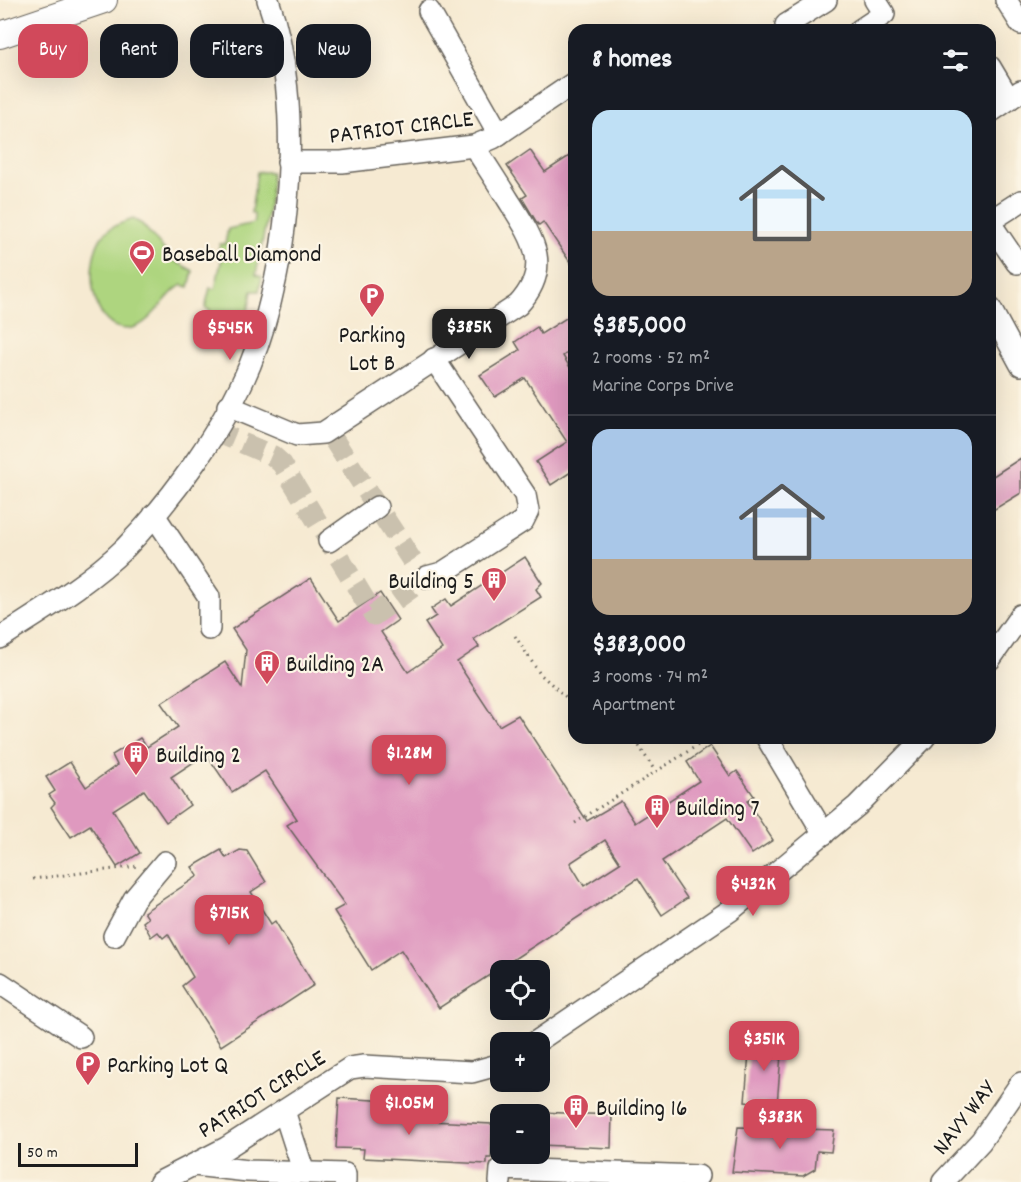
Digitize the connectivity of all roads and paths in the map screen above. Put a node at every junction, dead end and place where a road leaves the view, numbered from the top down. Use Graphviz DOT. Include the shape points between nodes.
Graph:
graph roads {
  1 [pos="104,0"];
  2 [pos="268,0"];
  3 [pos="826,0"];
  4 [pos="875,0"];
  5 [pos="1006,0"];
  6 [pos="429,11"];
  7 [pos="788,24"];
  8 [pos="869,24"];
  9 [pos="1021,24"];
  10 [pos="0,35"];
  11 [pos="996,74"];
  12 [pos="568,87"];
  13 [pos="1015,95"];
  14 [pos="996,108"];
  15 [pos="499,134"];
  16 [pos="474,146"];
  17 [pos="288,162"];
  18 [pos="1021,201"];
  19 [pos="996,218"];
  20 [pos="996,231"];
  21 [pos="1021,261"];
  22 [pos="996,319"];
  23 [pos="434,359"];
  24 [pos="1021,365"];
  25 [pos="228,406"];
  26 [pos="377,507"];
  27 [pos="154,515"];
  28 [pos="329,541"];
  29 [pos="427,577"];
  30 [pos="1021,615"];
  31 [pos="208,629"];
  32 [pos="515,636"];
  33 [pos="0,638"];
  34 [pos="996,650"];
  35 [pos="568,699"];
  36 [pos="637,744"];
  37 [pos="699,744"];
  38 [pos="771,744"];
  39 [pos="918,744"];
  40 [pos="655,771"];
  41 [pos="575,823"];
  42 [pos="824,834"];
  43 [pos="165,862"];
  44 [pos="142,866"];
  45 [pos="33,879"];
  46 [pos="114,936"];
  47 [pos="0,983"];
  48 [pos="550,1033"];
  49 [pos="81,1037"];
  50 [pos="490,1069"];
  51 [pos="1021,1083"];
  52 [pos="284,1111"];
  53 [pos="194,1165"];
  54 [pos="304,1173"];
  55 [pos="698,1176"];
  56 [pos="345,1178"];
  57 [pos="665,1179"];
  58 [pos="160,1182"];
  59 [pos="500,1182"];
  60 [pos="943,1182"];
  1 -- 10 [label="main road"];
  2 -- 17 [label="street" via="277,26 288,99"];
  3 -- 7 [label="street"];
  4 -- 8 [label="street" via="884,14"];
  5 -- 9 [label="street"];
  6 -- 15 [label="street"];
  11 -- 13 [label="street"];
  12 -- 15 [label="street, PATRIOT CIRCLE"];
  13 -- 14 [label="street"];
  15 -- 16 [label="street, PATRIOT CIRCLE"];
  16 -- 17 [label="street, PATRIOT CIRCLE" via="342,162"];
  16 -- 23 [label="street" via="533,242 537,267 528,295 518,305"];
  17 -- 25 [label="street" via="288,187 273,286 250,365"];
  18 -- 19 [label="street"];
  20 -- 21 [label="street" via="1017,263"];
  22 -- 24 [label="street"];
  23 -- 25 [label="street" via="328,431 310,436 297,435"];
  23 -- 29 [label="street" via="525,495 528,511 523,520 460,562 435,577"];
  25 -- 27 [label="street" via="206,447"];
  26 -- 28 [label="street"];
  27 -- 31 [label="street" via="209,597"];
  27 -- 33 [label="street" via="90,579"];
  30 -- 34 [label="street"];
  32 -- 35 [label="path" via="540,674"];
  36 -- 40 [label="path"];
  37 -- 40 [label="path"];
  38 -- 42 [label="street"];
  39 -- 42 [label="street"];
  40 -- 41 [label="path"];
  42 -- 48 [label="street" via="731,910"];
  43 -- 46 [label="street" via="134,899"];
  44 -- 45 [label="path"];
  47 -- 49 [label="street"];
  50 -- 52 [label="street, PATRIOT CIRCLE" via="472,1072 350,1068"];
  51 -- 60 [label="street, NAVY WAY" via="981,1141"];
  52 -- 53 [label="street, PATRIOT CIRCLE"];
  52 -- 54 [label="street"];
  53 -- 54 [label="street"];
  53 -- 58 [label="street, PATRIOT CIRCLE"];
  54 -- 56 [label="street"];
  55 -- 57 [label="street"];
  57 -- 59 [label="street" via="501,1169"];
}
